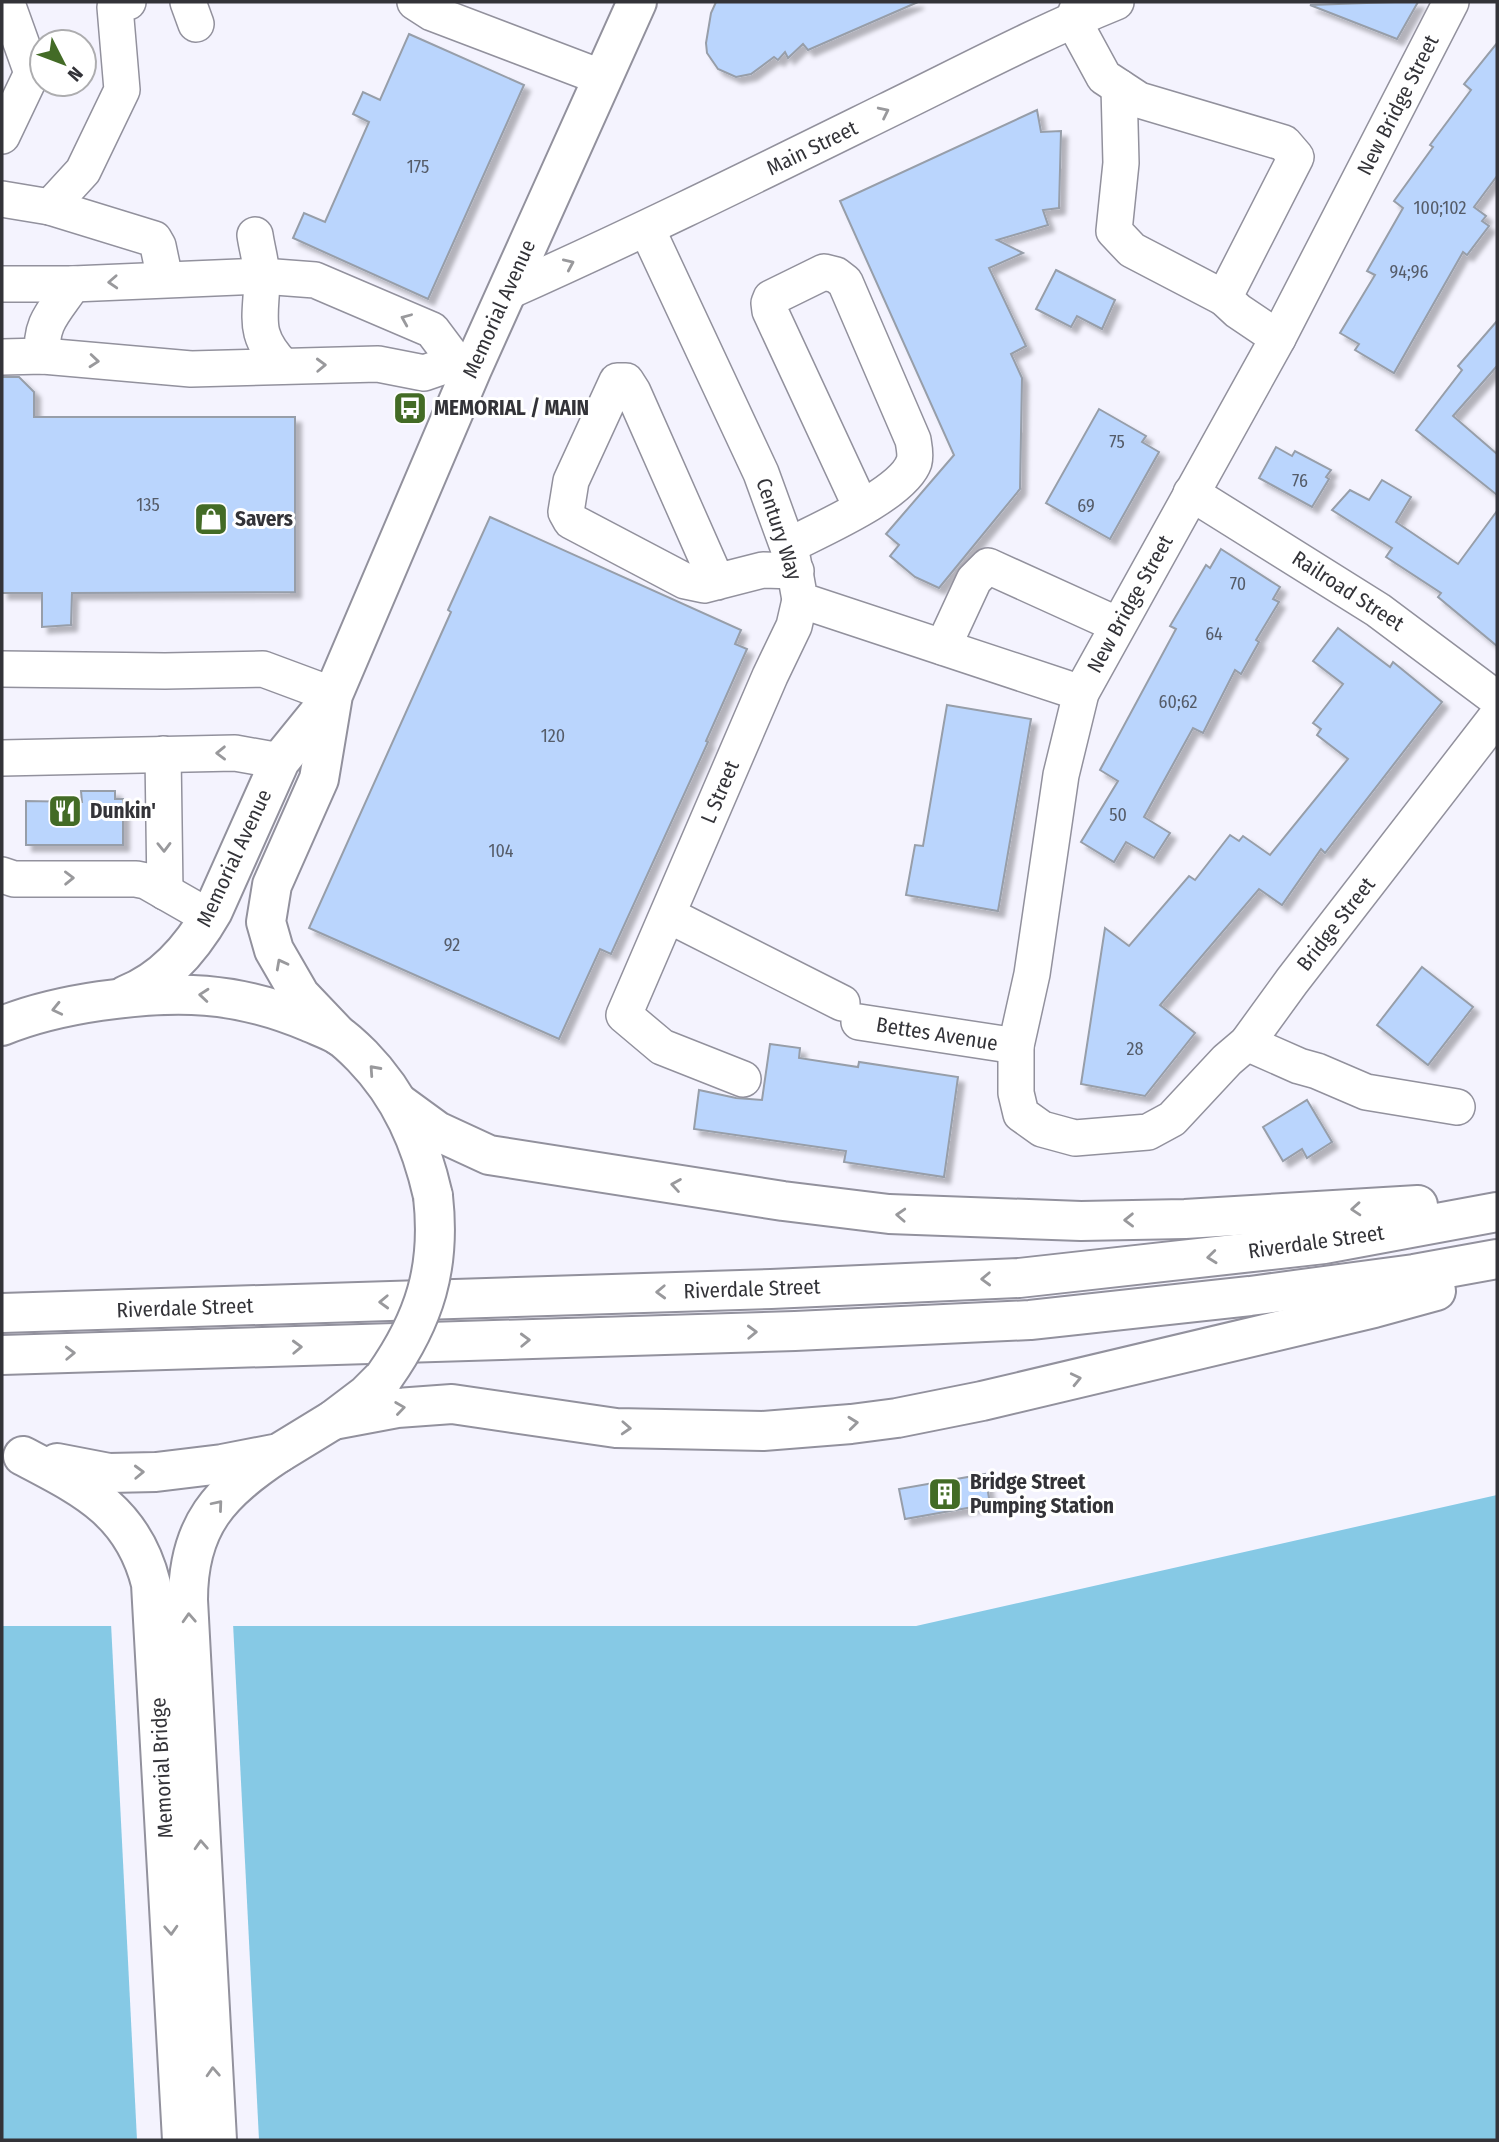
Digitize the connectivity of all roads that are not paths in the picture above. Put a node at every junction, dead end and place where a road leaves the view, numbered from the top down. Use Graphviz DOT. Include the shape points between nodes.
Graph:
graph roads {
  1 [pos="415,2"];
  2 [pos="637,2"];
  3 [pos="1116,2"];
  4 [pos="1451,2"];
  5 [pos="118,3"];
  6 [pos="12,8"];
  7 [pos="1076,11"];
  8 [pos="603,78"];
  9 [pos="1119,87"];
  10 [pos="2,136"];
  11 [pos="2,199"];
  12 [pos="50,207"];
  13 [pos="647,229"];
  14 [pos="255,235"];
  15 [pos="262,276"];
  16 [pos="165,279"];
  17 [pos="2,284"];
  18 [pos="73,284"];
  19 [pos="507,292"];
  20 [pos="1224,298"];
  21 [pos="1278,338"];
  22 [pos="43,356"];
  23 [pos="2,357"];
  24 [pos="284,366"];
  25 [pos="464,366"];
  26 [pos="1191,493"];
  27 [pos="861,507"];
  28 [pos="795,573"];
  29 [pos="716,582"];
  30 [pos="1118,625"];
  31 [pos="943,648"];
  32 [pos="2,669"];
  33 [pos="1081,693"];
  34 [pos="333,695"];
  35 [pos="1497,699"];
  36 [pos="1497,716"];
  37 [pos="163,754"];
  38 [pos="2,758"];
  39 [pos="279,761"];
  40 [pos="2,875"];
  41 [pos="165,892"];
  42 [pos="668,915"];
  43 [pos="209,917"];
  44 [pos="114,999"];
  45 [pos="2,1026"];
  46 [pos="339,1035"];
  47 [pos="1247,1043"];
  48 [pos="1016,1046"];
  49 [pos="743,1079"];
  50 [pos="400,1104"];
  51 [pos="1457,1107"];
  52 [pos="1166,1123"];
  53 [pos="1497,1200"];
  54 [pos="1497,1212"];
  55 [pos="1497,1259"];
  56 [pos="1497,1272"];
  57 [pos="2,1313"];
  58 [pos="2,1355"];
  59 [pos="333,1420"];
  60 [pos="12,1451"];
  61 [pos="279,1453"];
  62 [pos="182,2140"];
  63 [pos="216,2140"];
  1 -- 8 [label="street" via="432,13"];
  2 -- 8 [label="main road, Memorial Avenue"];
  3 -- 7 [label="street, Main Street"];
  4 -- 21 [label="street, New Bridge Street"];
  5 -- 12 [label="street" via="122,90 83,171"];
  6 -- 10 [label="street" via="32,73"];
  7 -- 9 [label="street" via="1104,77"];
  13 -- 7 [label="street, Main Street, one-way"];
  8 -- 19 [label="main road, Memorial Avenue"];
  9 -- 20 [label="street" via="1121,163 1114,230 1132,250"];
  9 -- 20 [label="street" via="1139,100 1284,144 1296,157"];
  11 -- 12 [label="street"];
  12 -- 16 [label="street" via="159,226"];
  19 -- 13 [label="street, Main Street, one-way"];
  13 -- 28 [label="street, Century Way" via="761,473"];
  14 -- 15 [label="street"];
  15 -- 16 [label="street"];
  15 -- 24 [label="street" via="260,333"];
  25 -- 15 [label="street, one-way" via="432,330 315,280"];
  16 -- 18 [label="street, one-way"];
  17 -- 18 [label="street"];
  18 -- 22 [label="street" via="43,328"];
  19 -- 25 [label="main road, Memorial Avenue"];
  20 -- 21 [label="street"];
  21 -- 26 [label="street, New Bridge Street"];
  22 -- 23 [label="street"];
  22 -- 24 [label="street, one-way" via="191,369"];
  24 -- 25 [label="street, one-way" via="378,364 424,373"];
  25 -- 34 [label="main road, Memorial Avenue"];
  26 -- 30 [label="street, New Bridge Street"];
  26 -- 35 [label="street, Railroad Street" via="1378,610"];
  27 -- 27 [label="street" via="907,475 915,460 913,440 845,282 824,272 771,298 770,311"];
  27 -- 28 [label="street"];
  28 -- 29 [label="street" via="764,570"];
  28 -- 31 [label="street, Century Way"];
  28 -- 42 [label="street, L Street" via="794,626"];
  29 -- 29 [label="street" via="685,581 571,521 566,512 571,481 617,382 626,381 633,392"];
  30 -- 31 [label="street" via="988,566 974,580"];
  30 -- 33 [label="street, New Bridge Street"];
  31 -- 33 [label="street, Century Way"];
  32 -- 34 [label="street" via="263,669"];
  33 -- 48 [label="street, New Bridge Street" via="1061,775 1032,974"];
  34 -- 39 [label="main road, Memorial Avenue"];
  46 -- 34 [label="main road, Memorial Avenue, one-way" via="312,1010 290,980 274,950 266,911 272,885 319,779"];
  36 -- 47 [label="street, Bridge Street"];
  37 -- 38 [label="street"];
  39 -- 37 [label="street, one-way" via="235,753"];
  37 -- 41 [label="street, one-way"];
  39 -- 43 [label="main road, Memorial Avenue"];
  40 -- 41 [label="street, one-way" via="14,879 136,879"];
  41 -- 43 [label="street"];
  42 -- 48 [label="street, Bettes Avenue" via="850,1013"];
  42 -- 49 [label="street, L Street" via="624,1015 662,1047"];
  43 -- 44 [label="main road, Memorial Avenue" via="161,975"];
  44 -- 45 [label="main road, one-way" via="61,1007"];
  46 -- 44 [label="main road, one-way" via="280,1011 221,996 179,993"];
  50 -- 46 [label="main road, Memorial Avenue, one-way" via="381,1076"];
  47 -- 51 [label="street" via="1366,1092"];
  47 -- 52 [label="street, Bridge Street"];
  48 -- 52 [label="street, New Bridge Street" via="1017,1104 1021,1114 1042,1129 1075,1138 1097,1138 1147,1132"];
  53 -- 50 [label="main road, one-way" via="1172,1219 1017,1220 889,1214 499,1157 454,1140"];
  50 -- 59 [label="main road, Memorial Bridge, bridge" via="417,1139 433,1196 435,1249 428,1290 415,1327 384,1377"];
  54 -- 57 [label="main road, Riverdale Street, one-way" via="1324,1244 1019,1278"];
  58 -- 55 [label="main road, Riverdale Street, one-way" via="1030,1320 1263,1294"];
  59 -- 56 [label="main road, one-way" via="452,1404 616,1428 675,1430 763,1431 897,1418 1374,1308"];
  59 -- 61 [label="main road, Memorial Bridge"];
  60 -- 61 [label="main road, one-way" via="89,1470 131,1473"];
  60 -- 62 [label="main road, Memorial Bridge, one-way" via="103,1504 122,1523 147,1568 153,1600"];
  63 -- 61 [label="main road, Memorial Bridge, one-way" via="189,1566 215,1507"];
}
